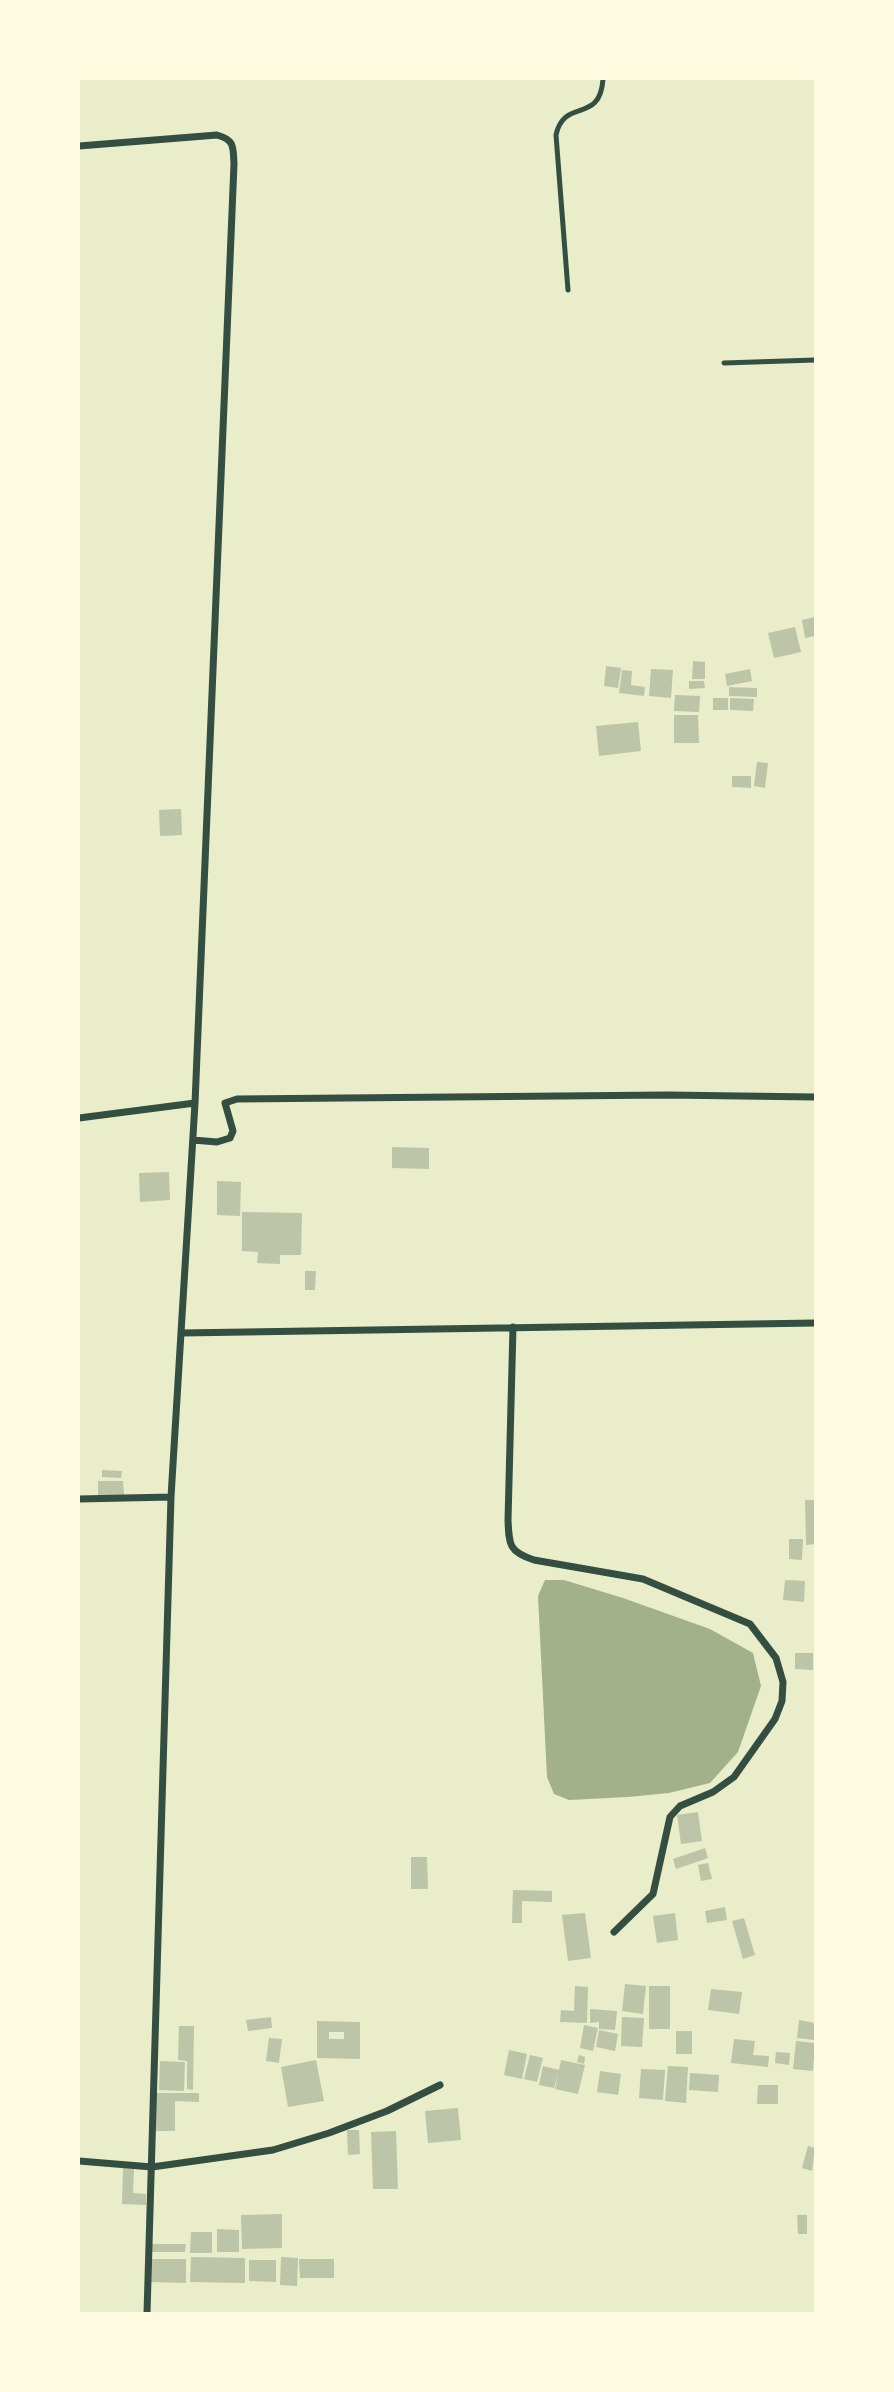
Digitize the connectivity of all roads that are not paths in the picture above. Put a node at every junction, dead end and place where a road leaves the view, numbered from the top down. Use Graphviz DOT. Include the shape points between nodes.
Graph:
graph roads {
  1 [pos="603,79"];
  2 [pos="79,146"];
  3 [pos="568,290"];
  4 [pos="815,360"];
  5 [pos="723,363"];
  6 [pos="815,1097"];
  7 [pos="195,1103"];
  8 [pos="79,1118"];
  9 [pos="193,1140"];
  10 [pos="815,1323"];
  11 [pos="513,1327"];
  12 [pos="182,1333"];
  13 [pos="172,1497"];
  14 [pos="79,1499"];
  15 [pos="614,1932"];
  16 [pos="440,2085"];
  17 [pos="79,2161"];
  18 [pos="152,2167"];
  19 [pos="147,2313"];
  1 -- 3 [label="lane" via="597,103 562,119 556,135"];
  2 -- 7 [label="street" via="217,135 228,138 233,152"];
  4 -- 5 [label="lane"];
  6 -- 9 [label="street" via="237,1099 225,1103 233,1131 230,1138"];
  7 -- 8 [label="street"];
  7 -- 9 [label="street"];
  9 -- 12 [label="street"];
  10 -- 11 [label="street"];
  11 -- 12 [label="street"];
  11 -- 15 [label="street" via="508,1520 512,1549 534,1560 643,1579 750,1625 776,1658 783,1682 775,1719 734,1777 713,1792 680,1805 670,1817 653,1894"];
  12 -- 13 [label="street"];
  13 -- 14 [label="street"];
  13 -- 18 [label="street"];
  16 -- 18 [label="street" via="387,2111 273,2150"];
  17 -- 18 [label="street"];
  18 -- 19 [label="street"];
}
